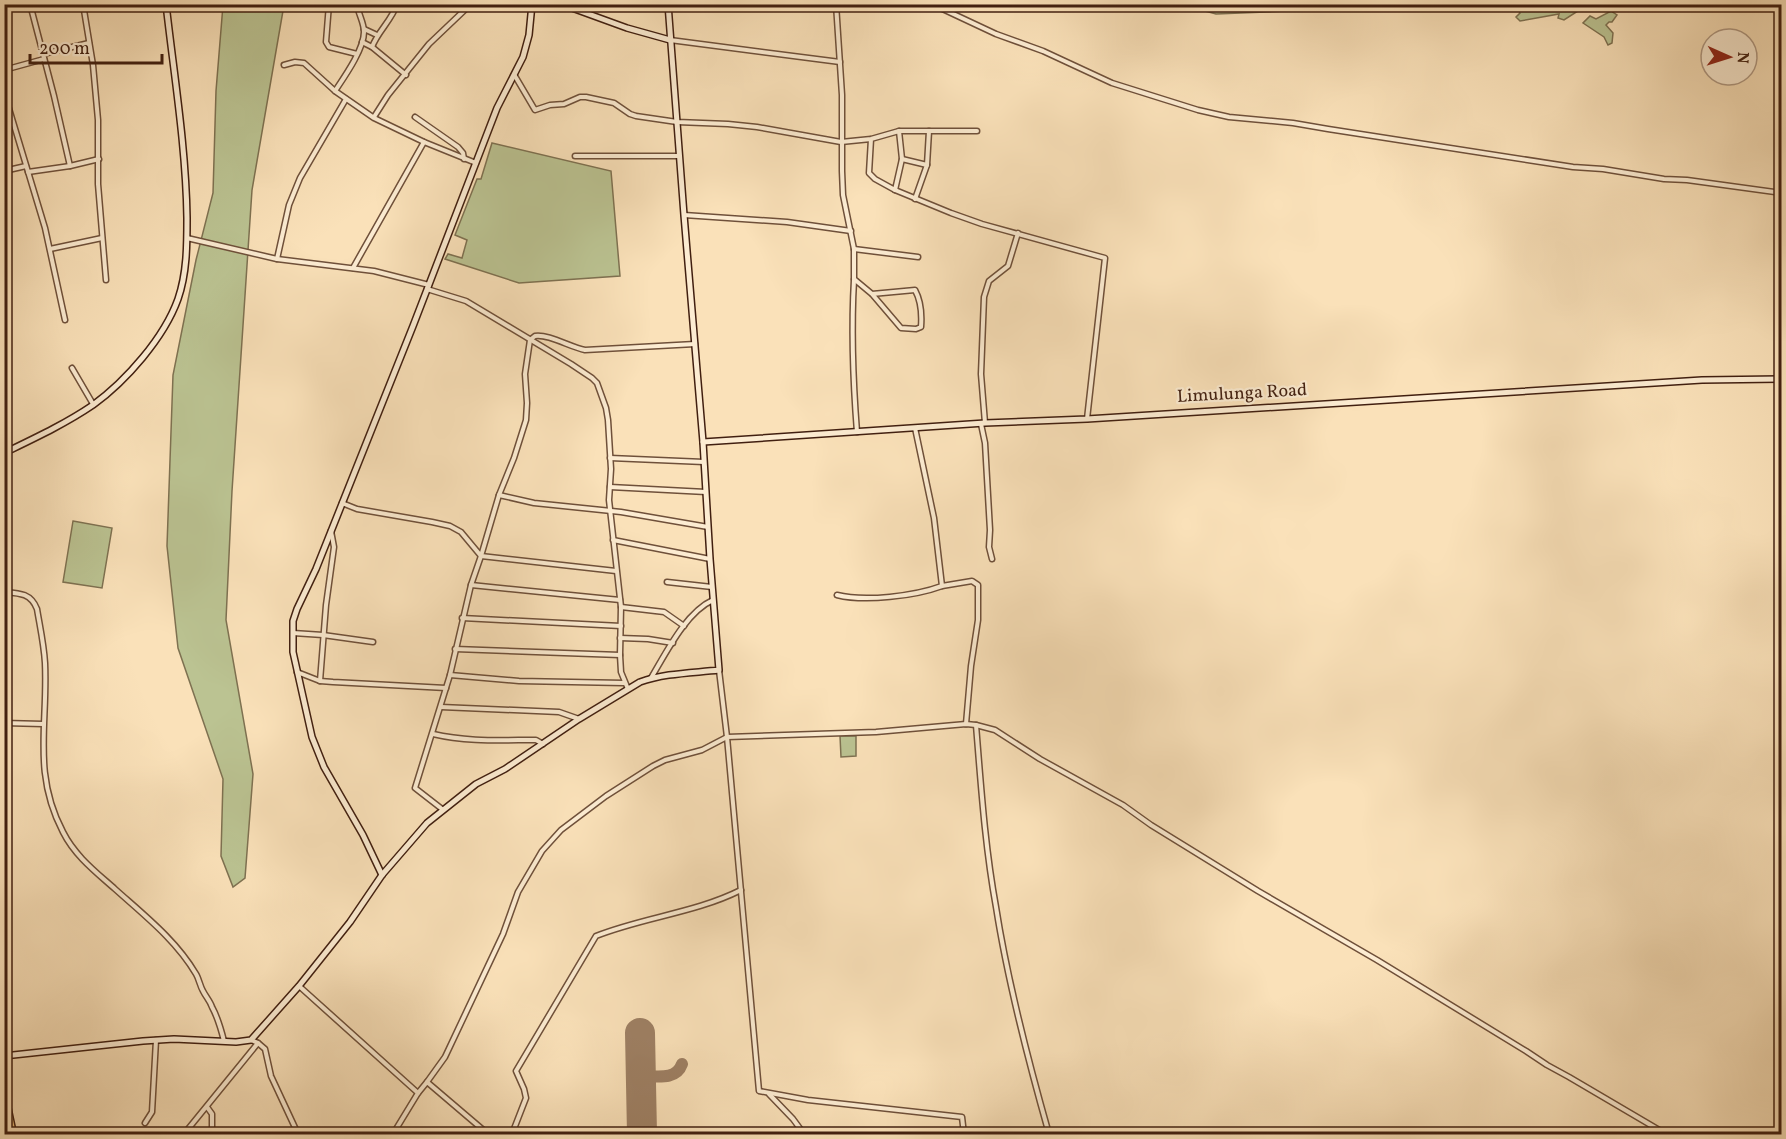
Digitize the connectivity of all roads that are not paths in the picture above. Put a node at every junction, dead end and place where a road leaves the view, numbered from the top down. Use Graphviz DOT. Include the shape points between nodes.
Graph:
graph roads {
  1 [pos="30,4"];
  2 [pos="83,4"];
  3 [pos="166,4"];
  4 [pos="329,4"];
  5 [pos="357,4"];
  6 [pos="397,4"];
  7 [pos="471,4"];
  8 [pos="532,4"];
  9 [pos="561,4"];
  10 [pos="668,4"];
  11 [pos="836,4"];
  12 [pos="932,4"];
  13 [pos="364,29"];
  14 [pos="377,35"];
  15 [pos="670,40"];
  16 [pos="362,42"];
  17 [pos="89,43"];
  18 [pos="372,47"];
  19 [pos="357,54"];
  20 [pos="43,57"];
  21 [pos="840,62"];
  22 [pos="284,65"];
  23 [pos="4,70"];
  24 [pos="406,75"];
  25 [pos="515,76"];
  26 [pos="335,91"];
  27 [pos="4,92"];
  28 [pos="346,99"];
  29 [pos="415,117"];
  30 [pos="374,118"];
  31 [pos="677,122"];
  32 [pos="899,131"];
  33 [pos="929,131"];
  34 [pos="977,131"];
  35 [pos="871,139"];
  36 [pos="424,142"];
  37 [pos="841,142"];
  38 [pos="575,156"];
  39 [pos="680,156"];
  40 [pos="99,159"];
  41 [pos="464,159"];
  42 [pos="902,159"];
  43 [pos="476,163"];
  44 [pos="927,165"];
  45 [pos="26,166"];
  46 [pos="70,166"];
  47 [pos="4,171"];
  48 [pos="28,172"];
  49 [pos="895,190"];
  50 [pos="1782,193"];
  51 [pos="915,199"];
  52 [pos="684,214"];
  53 [pos="851,231"];
  54 [pos="1018,233"];
  55 [pos="102,238"];
  56 [pos="187,238"];
  57 [pos="50,249"];
  58 [pos="854,249"];
  59 [pos="918,257"];
  60 [pos="277,259"];
  61 [pos="353,268"];
  62 [pos="854,279"];
  63 [pos="106,280"];
  64 [pos="428,287"];
  65 [pos="872,294"];
  66 [pos="65,320"];
  67 [pos="530,340"];
  68 [pos="695,344"];
  69 [pos="72,368"];
  70 [pos="1782,380"];
  71 [pos="93,404"];
  72 [pos="1087,419"];
  73 [pos="983,424"];
  74 [pos="915,428"];
  75 [pos="857,432"];
  76 [pos="703,442"];
  77 [pos="4,453"];
  78 [pos="610,458"];
  79 [pos="704,462"];
  80 [pos="610,487"];
  81 [pos="706,492"];
  82 [pos="499,495"];
  83 [pos="342,503"];
  84 [pos="610,511"];
  85 [pos="709,528"];
  86 [pos="331,531"];
  87 [pos="613,540"];
  88 [pos="481,556"];
  89 [pos="710,559"];
  90 [pos="992,559"];
  91 [pos="616,571"];
  92 [pos="667,582"];
  93 [pos="471,585"];
  94 [pos="942,586"];
  95 [pos="712,587"];
  96 [pos="4,592"];
  97 [pos="837,596"];
  98 [pos="714,599"];
  99 [pos="620,600"];
  100 [pos="621,606"];
  101 [pos="462,618"];
  102 [pos="621,626"];
  103 [pos="684,626"];
  104 [pos="293,633"];
  105 [pos="323,635"];
  106 [pos="620,638"];
  107 [pos="373,642"];
  108 [pos="673,644"];
  109 [pos="455,649"];
  110 [pos="620,656"];
  111 [pos="719,670"];
  112 [pos="297,672"];
  113 [pos="450,675"];
  114 [pos="651,678"];
  115 [pos="320,681"];
  116 [pos="624,683"];
  117 [pos="447,688"];
  118 [pos="628,689"];
  119 [pos="441,707"];
  120 [pos="579,719"];
  121 [pos="4,723"];
  122 [pos="43,724"];
  123 [pos="966,724"];
  124 [pos="976,725"];
  125 [pos="433,734"];
  126 [pos="727,737"];
  127 [pos="543,744"];
  128 [pos="442,810"];
  129 [pos="382,875"];
  130 [pos="741,890"];
  131 [pos="299,986"];
  132 [pos="156,1040"];
  133 [pos="251,1040"];
  134 [pos="224,1042"];
  135 [pos="258,1043"];
  136 [pos="4,1056"];
  137 [pos="427,1082"];
  138 [pos="4,1092"];
  139 [pos="418,1093"];
  140 [pos="769,1093"];
  141 [pos="207,1107"];
  142 [pos="145,1124"];
  143 [pos="13,1134"];
  144 [pos="184,1134"];
  145 [pos="212,1134"];
  146 [pos="298,1134"];
  147 [pos="393,1134"];
  148 [pos="488,1134"];
  149 [pos="512,1134"];
  150 [pos="804,1134"];
  151 [pos="964,1134"];
  152 [pos="1049,1134"];
  153 [pos="1666,1134"];
  1 -- 20 [label="street"];
  2 -- 17 [label="street"];
  3 -- 56 [label="main road" via="186,181"];
  4 -- 19 [label="street" via="326,42 329,47"];
  5 -- 13 [label="street"];
  6 -- 14 [label="street"];
  7 -- 24 [label="street" via="429,44"];
  8 -- 25 [label="main road" via="526,46"];
  9 -- 15 [label="main road"];
  10 -- 15 [label="main road"];
  11 -- 21 [label="street"];
  12 -- 50 [label="street" via="1112,83 1229,117"];
  13 -- 14 [label="street"];
  13 -- 16 [label="street"];
  14 -- 18 [label="street"];
  15 -- 21 [label="street"];
  15 -- 31 [label="main road"];
  16 -- 18 [label="street"];
  16 -- 19 [label="street"];
  17 -- 20 [label="street"];
  17 -- 40 [label="street"];
  18 -- 24 [label="street"];
  19 -- 26 [label="street"];
  20 -- 23 [label="street"];
  20 -- 46 [label="street"];
  21 -- 37 [label="street"];
  22 -- 26 [label="street" via="304,63"];
  24 -- 30 [label="street"];
  25 -- 31 [label="street" via="535,110 586,97 614,103 630,114"];
  25 -- 43 [label="main road" via="497,108"];
  26 -- 28 [label="street"];
  27 -- 45 [label="street"];
  28 -- 30 [label="street"];
  28 -- 60 [label="street" via="300,178 289,205"];
  29 -- 41 [label="street" via="459,147"];
  30 -- 36 [label="street"];
  31 -- 37 [label="street" via="757,127"];
  31 -- 39 [label="main road"];
  32 -- 33 [label="street"];
  32 -- 35 [label="street"];
  32 -- 42 [label="street"];
  33 -- 34 [label="street"];
  33 -- 44 [label="street"];
  35 -- 37 [label="street"];
  35 -- 49 [label="street" via="871,176"];
  36 -- 41 [label="street"];
  36 -- 61 [label="street"];
  37 -- 53 [label="street" via="843,195"];
  38 -- 39 [label="street"];
  39 -- 52 [label="main road"];
  40 -- 46 [label="street"];
  40 -- 55 [label="street"];
  41 -- 43 [label="street"];
  42 -- 44 [label="street"];
  42 -- 49 [label="street"];
  43 -- 64 [label="main road"];
  44 -- 51 [label="street"];
  45 -- 47 [label="street"];
  45 -- 48 [label="street"];
  46 -- 48 [label="street"];
  48 -- 57 [label="street"];
  49 -- 51 [label="street"];
  51 -- 54 [label="street"];
  52 -- 53 [label="street"];
  52 -- 68 [label="main road"];
  53 -- 58 [label="street"];
  54 -- 72 [label="street" via="1105,258"];
  54 -- 73 [label="street" via="1008,266 989,280 984,297"];
  55 -- 57 [label="street"];
  55 -- 63 [label="street"];
  56 -- 60 [label="street"];
  56 -- 71 [label="main road" via="185,270 169,319 154,344"];
  57 -- 66 [label="street"];
  58 -- 59 [label="street"];
  58 -- 62 [label="street"];
  60 -- 61 [label="street"];
  61 -- 64 [label="street" via="400,276"];
  62 -- 65 [label="street"];
  62 -- 75 [label="street"];
  64 -- 67 [label="street" via="466,301"];
  64 -- 83 [label="main road"];
  65 -- 65 [label="street" via="901,328 921,327 915,290"];
  67 -- 68 [label="street" via="545,337 585,350"];
  67 -- 78 [label="street" via="597,383 606,408"];
  67 -- 82 [label="street" via="525,375 526,420"];
  68 -- 76 [label="main road"];
  69 -- 71 [label="street"];
  70 -- 72 [label="main road, Limulunga Road" via="1702,381"];
  71 -- 77 [label="main road"];
  72 -- 73 [label="main road, Limulunga Road"];
  73 -- 74 [label="main road, Limulunga Road"];
  73 -- 90 [label="street"];
  74 -- 75 [label="main road, Limulunga Road"];
  74 -- 94 [label="street" via="934,518"];
  75 -- 76 [label="main road, Limulunga Road"];
  76 -- 79 [label="main road"];
  78 -- 79 [label="street"];
  78 -- 80 [label="street"];
  79 -- 81 [label="main road"];
  80 -- 81 [label="street"];
  80 -- 84 [label="street"];
  81 -- 85 [label="main road"];
  82 -- 84 [label="street"];
  82 -- 88 [label="street"];
  83 -- 86 [label="main road"];
  83 -- 88 [label="street" via="450,526 461,532"];
  84 -- 85 [label="street"];
  84 -- 87 [label="street"];
  85 -- 89 [label="main road"];
  86 -- 104 [label="main road" via="297,609"];
  86 -- 105 [label="street" via="334,547"];
  87 -- 89 [label="street"];
  87 -- 91 [label="street"];
  88 -- 91 [label="street"];
  88 -- 93 [label="street"];
  89 -- 95 [label="main road"];
  91 -- 99 [label="street"];
  92 -- 95 [label="street"];
  93 -- 99 [label="street"];
  93 -- 101 [label="street"];
  94 -- 97 [label="street" via="879,597"];
  94 -- 123 [label="street" via="972,582 978,585"];
  95 -- 98 [label="main road"];
  96 -- 122 [label="street" via="29,596 37,609 45,663"];
  98 -- 103 [label="street"];
  98 -- 111 [label="main road"];
  99 -- 100 [label="street"];
  100 -- 102 [label="street"];
  100 -- 103 [label="street" via="664,612"];
  101 -- 102 [label="street"];
  101 -- 109 [label="street"];
  102 -- 106 [label="street"];
  103 -- 108 [label="street"];
  104 -- 105 [label="street"];
  104 -- 112 [label="main road"];
  105 -- 107 [label="street"];
  105 -- 115 [label="street"];
  106 -- 108 [label="street"];
  106 -- 110 [label="street"];
  108 -- 114 [label="street"];
  109 -- 110 [label="street"];
  109 -- 113 [label="street"];
  110 -- 116 [label="street"];
  111 -- 114 [label="main road"];
  111 -- 126 [label="street"];
  112 -- 115 [label="street"];
  112 -- 129 [label="main road" via="319,754"];
  113 -- 116 [label="street"];
  113 -- 117 [label="street"];
  114 -- 118 [label="main road"];
  115 -- 117 [label="street"];
  116 -- 118 [label="street"];
  117 -- 119 [label="street"];
  118 -- 120 [label="main road"];
  119 -- 120 [label="street" via="559,712"];
  119 -- 125 [label="street"];
  120 -- 127 [label="main road"];
  121 -- 122 [label="street"];
  122 -- 134 [label="street" via="44,766 51,804 70,845 177,947 212,1005"];
  123 -- 124 [label="street"];
  123 -- 126 [label="street" via="876,732"];
  124 -- 152 [label="street" via="985,834 1003,950"];
  124 -- 153 [label="street" via="995,730 1123,805 1258,891"];
  125 -- 127 [label="street" via="471,740 536,740"];
  125 -- 128 [label="street" via="415,788"];
  126 -- 130 [label="street"];
  126 -- 137 [label="street" via="653,766 606,796 557,834 542,851 518,892 503,934 445,1057"];
  127 -- 128 [label="main road"];
  128 -- 129 [label="main road"];
  129 -- 131 [label="main road"];
  130 -- 140 [label="street" via="759,1091"];
  130 -- 149 [label="street" via="703,906 596,936 516,1071 526,1098"];
  131 -- 133 [label="main road"];
  131 -- 139 [label="street"];
  132 -- 134 [label="main road"];
  132 -- 136 [label="main road"];
  132 -- 142 [label="street" via="152,1112"];
  133 -- 134 [label="main road"];
  133 -- 135 [label="street"];
  135 -- 141 [label="street"];
  135 -- 146 [label="street" via="265,1049 271,1076"];
  137 -- 139 [label="street"];
  137 -- 148 [label="street"];
  138 -- 143 [label="main road"];
  139 -- 147 [label="street"];
  140 -- 150 [label="street"];
  140 -- 151 [label="street" via="962,1117"];
  141 -- 144 [label="street"];
  141 -- 145 [label="street" via="212,1114"];
}
